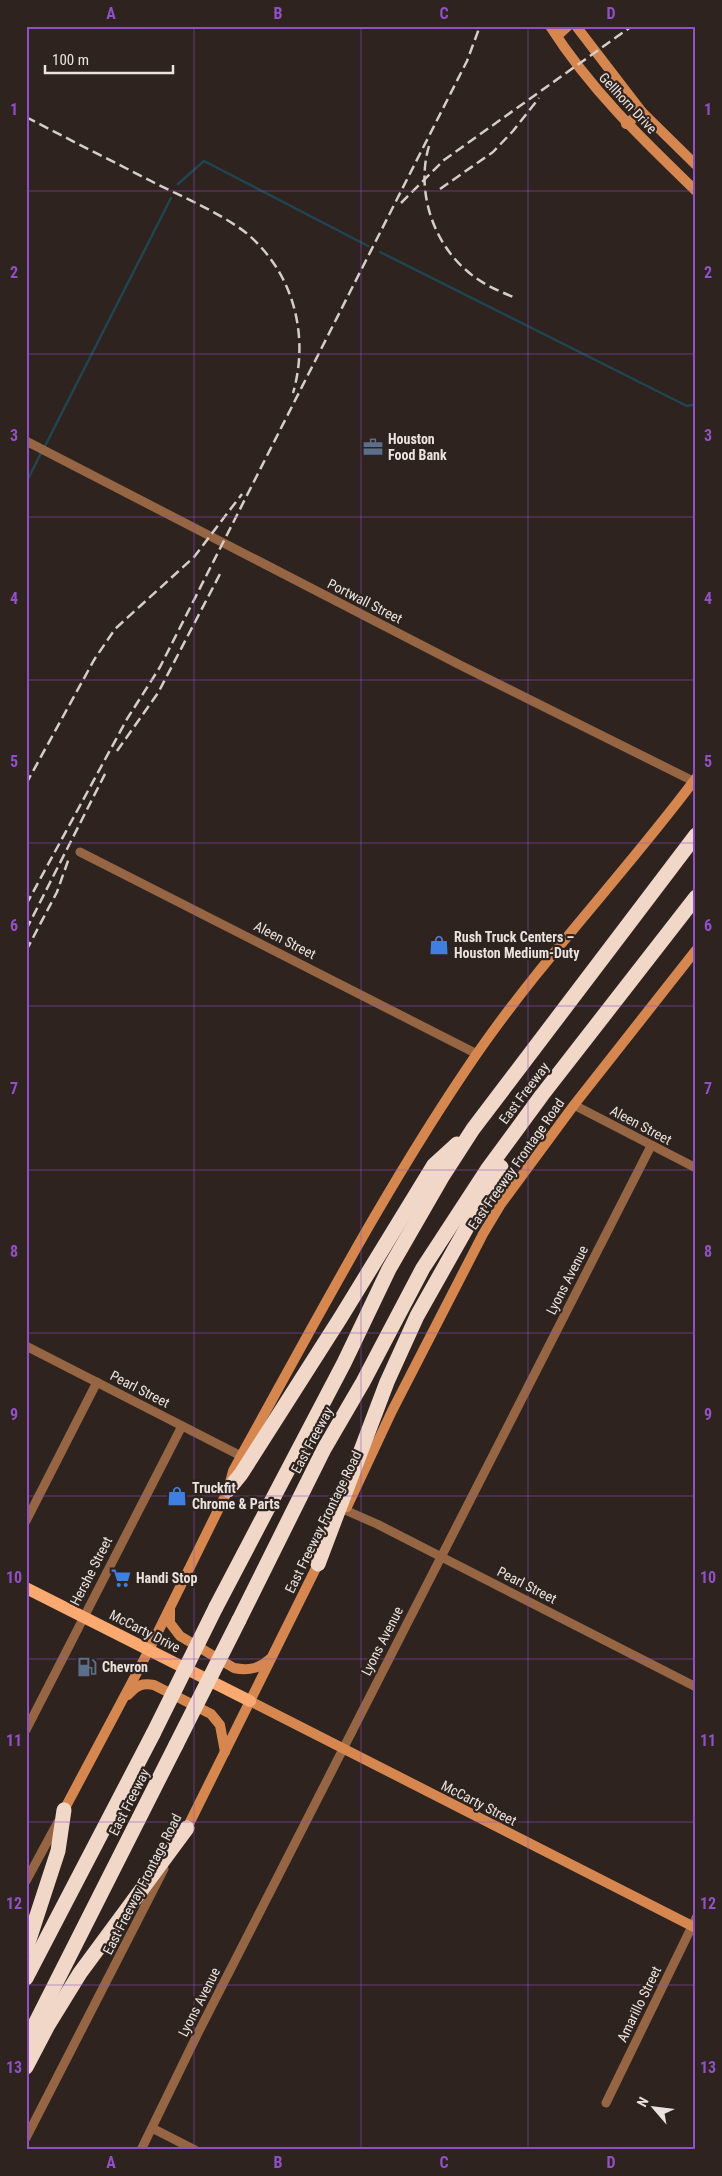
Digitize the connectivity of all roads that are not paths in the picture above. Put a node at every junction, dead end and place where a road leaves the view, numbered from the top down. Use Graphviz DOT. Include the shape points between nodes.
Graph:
graph roads {
  1 [pos="550,26"];
  2 [pos="568,26"];
  3 [pos="576,26"];
  4 [pos="557,36"];
  5 [pos="642,112"];
  6 [pos="626,124"];
  7 [pos="696,165"];
  8 [pos="696,191"];
  9 [pos="26,441"];
  10 [pos="694,780"];
  11 [pos="696,835"];
  12 [pos="80,852"];
  13 [pos="696,897"];
  14 [pos="696,950"];
  15 [pos="477,1054"];
  16 [pos="542,1095"];
  17 [pos="574,1105"];
  18 [pos="473,1129"];
  19 [pos="651,1146"];
  20 [pos="696,1168"];
  21 [pos="26,1346"];
  22 [pos="98,1382"];
  23 [pos="182,1426"];
  24 [pos="241,1456"];
  25 [pos="228,1490"];
  26 [pos="345,1510"];
  27 [pos="26,1521"];
  28 [pos="442,1557"];
  29 [pos="318,1564"];
  30 [pos="26,1588"];
  31 [pos="170,1608"];
  32 [pos="84,1616"];
  33 [pos="149,1650"];
  34 [pos="275,1653"];
  35 [pos="696,1687"];
  36 [pos="250,1701"];
  37 [pos="121,1702"];
  38 [pos="26,1730"];
  39 [pos="342,1749"];
  40 [pos="225,1753"];
  41 [pos="64,1810"];
  42 [pos="187,1828"];
  43 [pos="26,1881"];
  44 [pos="694,1924"];
  45 [pos="26,1950"];
  46 [pos="26,1978"];
  47 [pos="26,2042"];
  48 [pos="26,2067"];
  49 [pos="606,2103"];
  50 [pos="152,2128"];
  51 [pos="26,2138"];
  52 [pos="141,2150"];
  53 [pos="195,2150"];
  1 -- 4 [label="main road, Gellhorn Drive"];
  2 -- 4 [label="main road"];
  3 -- 5 [label="main road, Gellhorn Drive"];
  4 -- 6 [label="main road, Gellhorn Drive" via="576,66"];
  5 -- 6 [label="main road"];
  5 -- 7 [label="main road, Gellhorn Drive"];
  6 -- 8 [label="main road, Gellhorn Drive"];
  9 -- 10 [label="street, Portwall Street" via="397,633"];
  10 -- 15 [label="main road"];
  11 -- 18 [label="highway, East Freeway"];
  12 -- 15 [label="street, Aleen Street"];
  13 -- 16 [label="highway, East Freeway"];
  14 -- 17 [label="main road, East Freeway Frontage Road"];
  15 -- 24 [label="main road" via="394,1183"];
  16 -- 29 [label="highway" via="417,1316 387,1382"];
  16 -- 47 [label="highway, East Freeway, bridge" via="487,1170 423,1268 324,1449"];
  17 -- 19 [label="street, Aleen Street"];
  17 -- 26 [label="main road, East Freeway Frontage Road" via="482,1234"];
  18 -- 25 [label="highway" via="434,1165 342,1317"];
  18 -- 46 [label="highway, East Freeway, bridge" via="389,1269 344,1363"];
  19 -- 20 [label="street, Aleen Street"];
  19 -- 28 [label="street, Lyons Avenue"];
  21 -- 22 [label="street, Pearl Street"];
  22 -- 23 [label="street, Pearl Street"];
  22 -- 27 [label="street"];
  23 -- 24 [label="street, Pearl Street"];
  23 -- 32 [label="street, Hershe Street"];
  24 -- 25 [label="main road"];
  25 -- 31 [label="main road"];
  26 -- 28 [label="street, Pearl Street"];
  26 -- 29 [label="main road, East Freeway Frontage Road"];
  28 -- 35 [label="street, Pearl Street"];
  28 -- 39 [label="street, Lyons Avenue"];
  29 -- 34 [label="main road, East Freeway Frontage Road"];
  30 -- 32 [label="main road, McCarty Drive"];
  31 -- 33 [label="main road"];
  31 -- 34 [label="main road" via="170,1622 180,1636 234,1668 258,1668"];
  32 -- 33 [label="main road, McCarty Drive"];
  32 -- 38 [label="street, Hershe Street"];
  33 -- 36 [label="main road, McCarty Drive"];
  33 -- 37 [label="main road"];
  34 -- 36 [label="main road, East Freeway Frontage Road"];
  36 -- 39 [label="main road, McCarty Street"];
  36 -- 40 [label="main road, East Freeway Frontage Road"];
  37 -- 40 [label="main road" via="136,1686 154,1685 211,1714 220,1725"];
  37 -- 41 [label="main road"];
  39 -- 44 [label="main road, McCarty Street"];
  39 -- 50 [label="street, Lyons Avenue"];
  40 -- 42 [label="main road, East Freeway Frontage Road"];
  41 -- 43 [label="street"];
  41 -- 45 [label="highway" via="58,1851"];
  42 -- 48 [label="highway" via="80,1973 57,2008"];
  42 -- 51 [label="street, East Freeway Frontage Road"];
  44 -- 49 [label="street, Amarillo Street"];
  50 -- 52 [label="street, Lyons Avenue"];
  50 -- 53 [label="street"];
}
